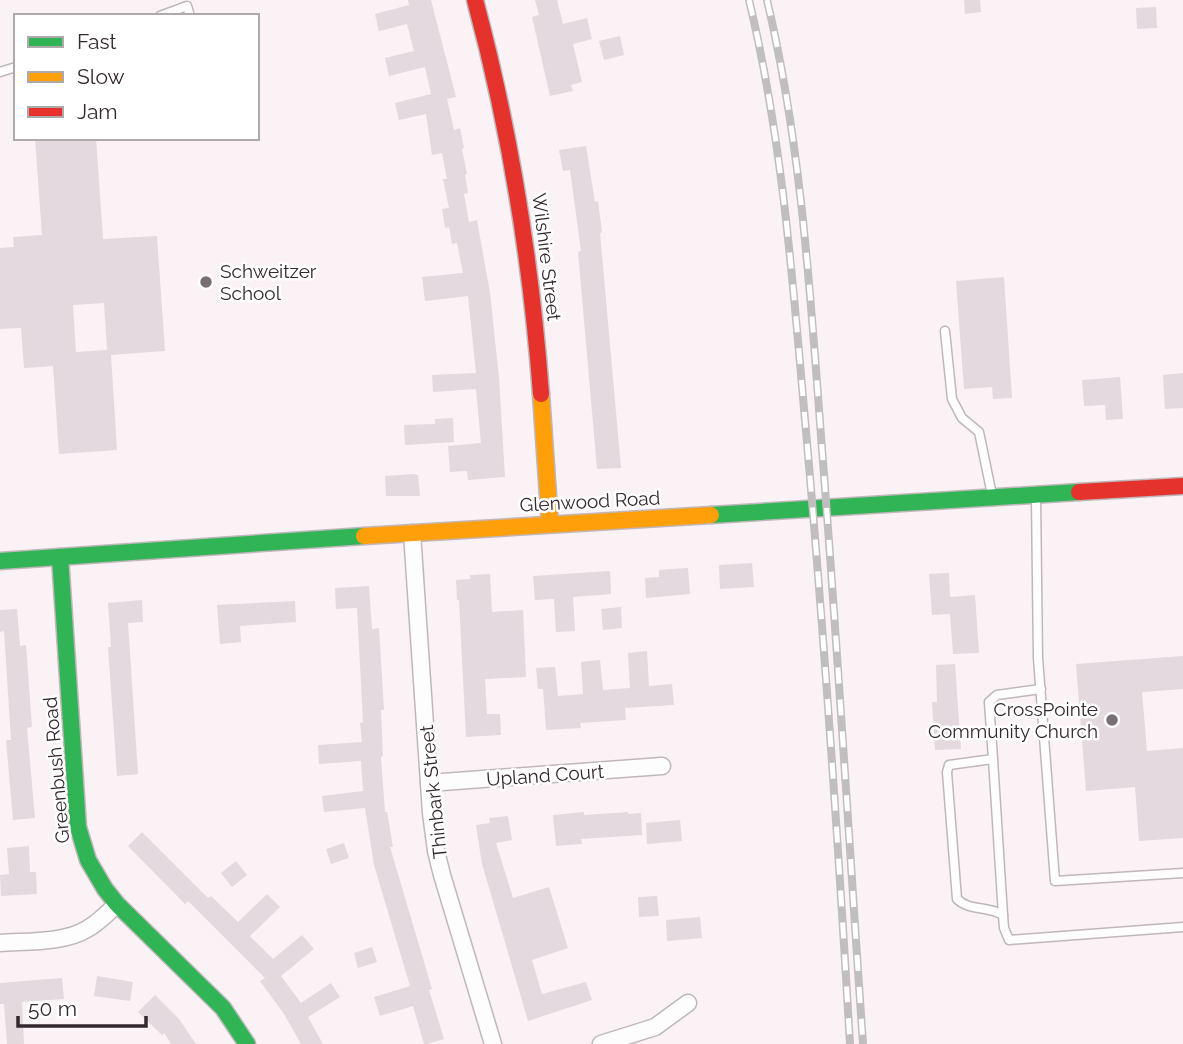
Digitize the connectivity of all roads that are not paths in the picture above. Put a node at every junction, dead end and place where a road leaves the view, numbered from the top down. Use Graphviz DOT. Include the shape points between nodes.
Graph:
graph roads {
  1 [pos="475,0"];
  2 [pos="165,14"];
  3 [pos="189,14"];
  4 [pos="945,331"];
  5 [pos="1183,486"];
  6 [pos="1036,495"];
  7 [pos="992,498"];
  8 [pos="550,524"];
  9 [pos="412,533"];
  10 [pos="60,557"];
  11 [pos="0,561"];
  12 [pos="1041,689"];
  13 [pos="993,759"];
  14 [pos="662,766"];
  15 [pos="429,783"];
  16 [pos="1183,873"];
  17 [pos="117,904"];
  18 [pos="1003,915"];
  19 [pos="1183,927"];
  20 [pos="0,943"];
  21 [pos="688,1003"];
  22 [pos="247,1044"];
  23 [pos="493,1044"];
  24 [pos="601,1044"];
  1 -- 8 [label="street, Wilshire Street" via="506,129 524,235"];
  2 -- 3 [label="lane" via="187,6"];
  4 -- 7 [label="lane" via="952,399 962,418 979,432"];
  5 -- 6 [label="street, Glenwood Road"];
  6 -- 7 [label="street, Glenwood Road"];
  6 -- 12 [label="lane"];
  7 -- 8 [label="street, Glenwood Road"];
  8 -- 9 [label="street, Glenwood Road"];
  9 -- 10 [label="street, Glenwood Road"];
  9 -- 15 [label="street, Thinbark Street"];
  10 -- 11 [label="street, Glenwood Road"];
  10 -- 17 [label="street, Greenbush Road" via="78,827 93,870"];
  12 -- 13 [label="lane" via="997,695 989,702"];
  12 -- 16 [label="lane" via="1055,881"];
  13 -- 18 [label="lane"];
  13 -- 18 [label="lane" via="949,765 947,772 957,899 963,906"];
  14 -- 15 [label="street, Upland Court"];
  15 -- 23 [label="street, Thinbark Street" via="436,851"];
  17 -- 20 [label="street" via="77,934"];
  17 -- 22 [label="street, Greenbush Road" via="223,1008"];
  18 -- 19 [label="lane" via="1009,940"];
  21 -- 24 [label="street" via="654,1027"];
}
